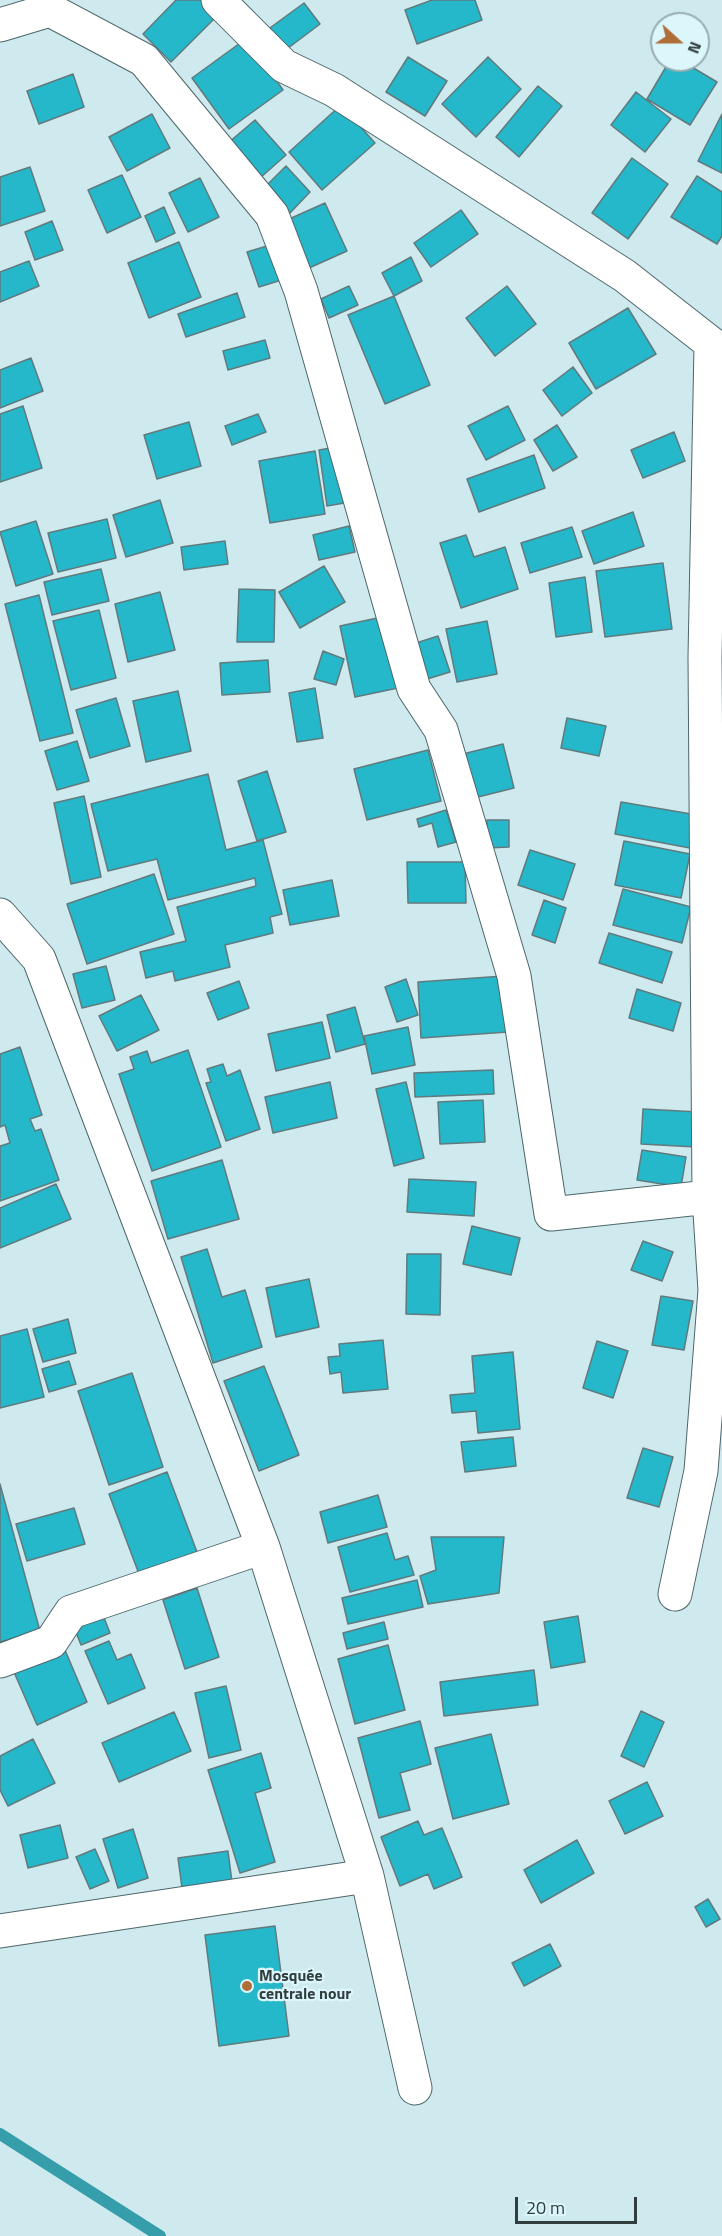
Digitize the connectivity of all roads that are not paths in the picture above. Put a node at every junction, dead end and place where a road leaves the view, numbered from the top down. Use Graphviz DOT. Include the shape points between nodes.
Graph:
graph roads {
  1 [pos="218,0"];
  2 [pos="0,25"];
  3 [pos="717,348"];
  4 [pos="0,915"];
  5 [pos="709,1197"];
  6 [pos="263,1547"];
  7 [pos="675,1594"];
  8 [pos="0,1661"];
  9 [pos="367,1876"];
  10 [pos="0,1931"];
  11 [pos="415,2088"];
  1 -- 3 [label="street" via="284,66 334,90 626,276"];
  2 -- 5 [label="street" via="50,9 144,60 272,215 301,291 414,689 441,730 514,976 551,1214"];
  3 -- 5 [label="street" via="705,657"];
  4 -- 6 [label="street" via="39,959"];
  5 -- 7 [label="street" via="715,1290 701,1471"];
  6 -- 8 [label="street" via="71,1612 51,1642"];
  6 -- 9 [label="street"];
  9 -- 10 [label="street"];
  9 -- 11 [label="street"];
}
